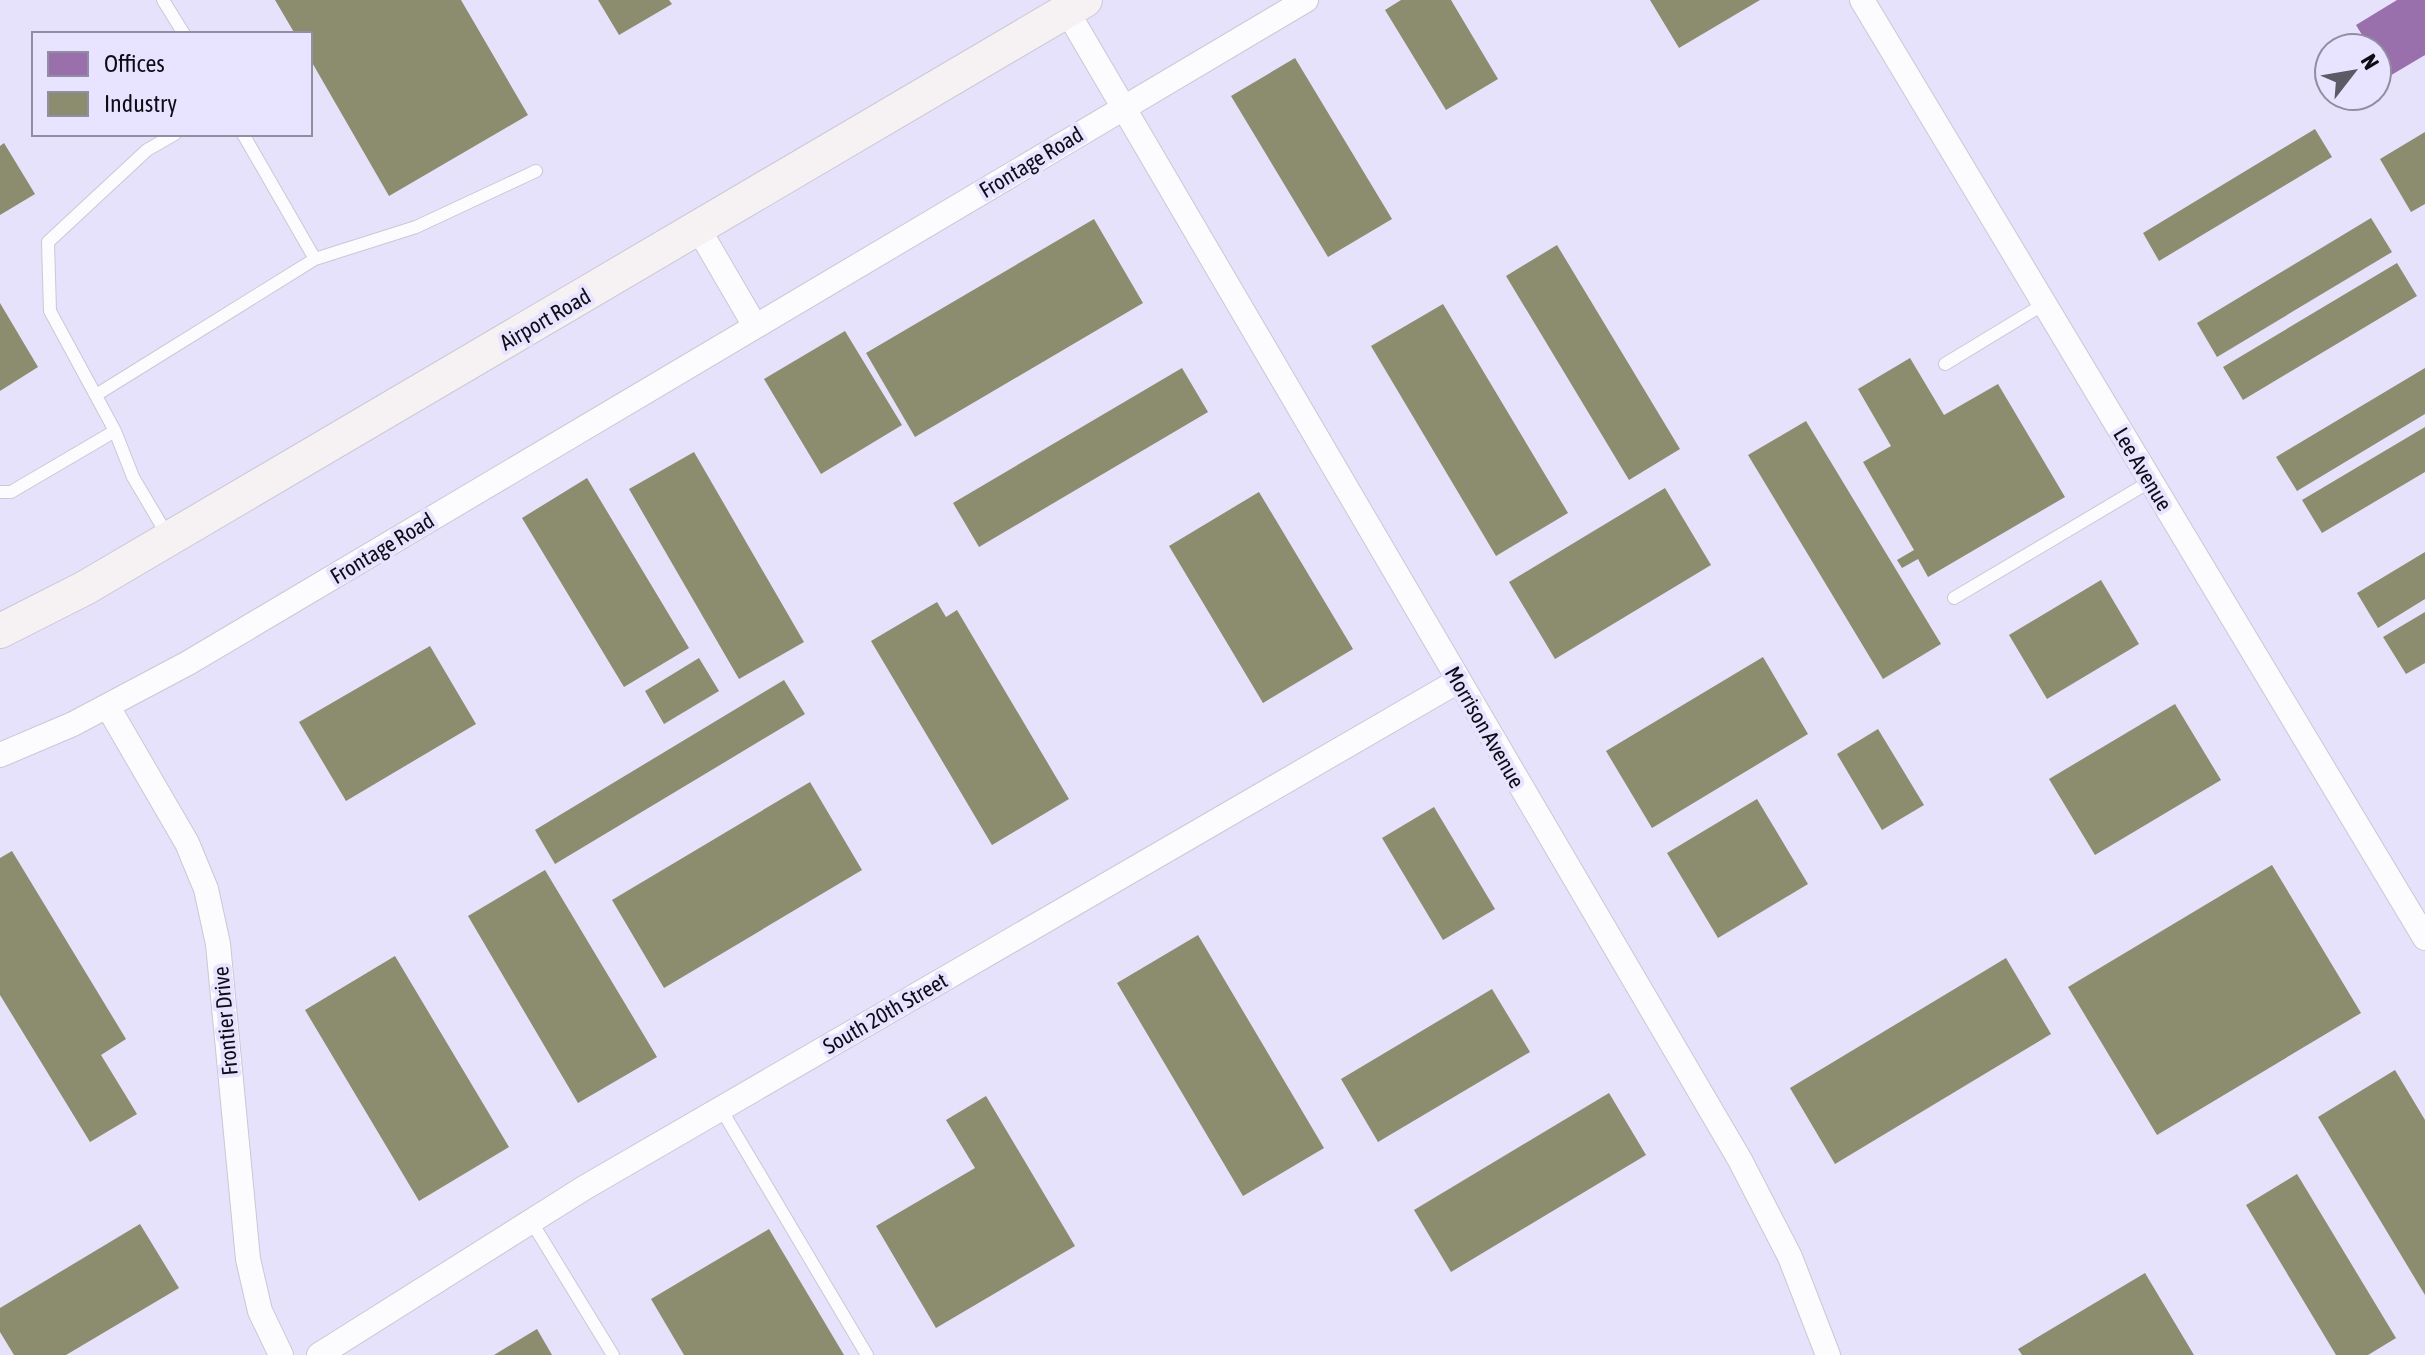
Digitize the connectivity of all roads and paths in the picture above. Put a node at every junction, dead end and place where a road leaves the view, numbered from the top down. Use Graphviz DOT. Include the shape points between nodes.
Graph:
graph roads {
  1 [pos="163,0"];
  2 [pos="1306,0"];
  3 [pos="1862,0"];
  4 [pos="1076,6"];
  5 [pos="183,32"];
  6 [pos="1123,107"];
  7 [pos="172,136"];
  8 [pos="244,136"];
  9 [pos="536,171"];
  10 [pos="698,228"];
  11 [pos="315,259"];
  12 [pos="2044,304"];
  13 [pos="755,326"];
  14 [pos="1945,364"];
  15 [pos="96,395"];
  16 [pos="115,431"];
  17 [pos="2151,481"];
  18 [pos="0,492"];
  19 [pos="169,538"];
  20 [pos="1954,598"];
  21 [pos="0,631"];
  22 [pos="1458,681"];
  23 [pos="108,707"];
  24 [pos="0,755"];
  25 [pos="2425,938"];
  26 [pos="721,1109"];
  27 [pos="531,1221"];
  28 [pos="281,1355"];
  29 [pos="319,1355"];
  30 [pos="613,1355"];
  31 [pos="867,1355"];
  32 [pos="1828,1355"];
  1 -- 5 [label="lane"];
  2 -- 6 [label="street, Frontage Road"];
  3 -- 12 [label="street, Lee Avenue"];
  4 -- 6 [label="street, Morrison Avenue"];
  4 -- 10 [label="main road, Airport Road"];
  6 -- 13 [label="street, Frontage Road"];
  6 -- 22 [label="street, Morrison Avenue"];
  7 -- 15 [label="lane" via="147,150 48,242 50,311"];
  8 -- 11 [label="lane"];
  9 -- 11 [label="lane" via="416,227"];
  10 -- 13 [label="street"];
  10 -- 19 [label="main road, Airport Road"];
  11 -- 15 [label="lane"];
  12 -- 14 [label="lane"];
  12 -- 17 [label="street, Lee Avenue"];
  13 -- 23 [label="street, Frontage Road"];
  15 -- 16 [label="lane"];
  16 -- 18 [label="lane" via="11,492"];
  16 -- 19 [label="lane" via="133,477"];
  17 -- 20 [label="lane"];
  17 -- 25 [label="street, Lee Avenue"];
  19 -- 21 [label="main road, Airport Road"];
  22 -- 26 [label="street, South 20th Street"];
  22 -- 32 [label="street, Morrison Avenue" via="1753,1183 1790,1257"];
  23 -- 24 [label="street, Frontage Road"];
  23 -- 28 [label="street, Frontier Drive" via="187,843 206,889 218,944 248,1259 260,1311"];
  26 -- 27 [label="street, South 20th Street"];
  26 -- 31 [label="lane"];
  27 -- 29 [label="street, South 20th Street"];
  27 -- 30 [label="lane"];
}
